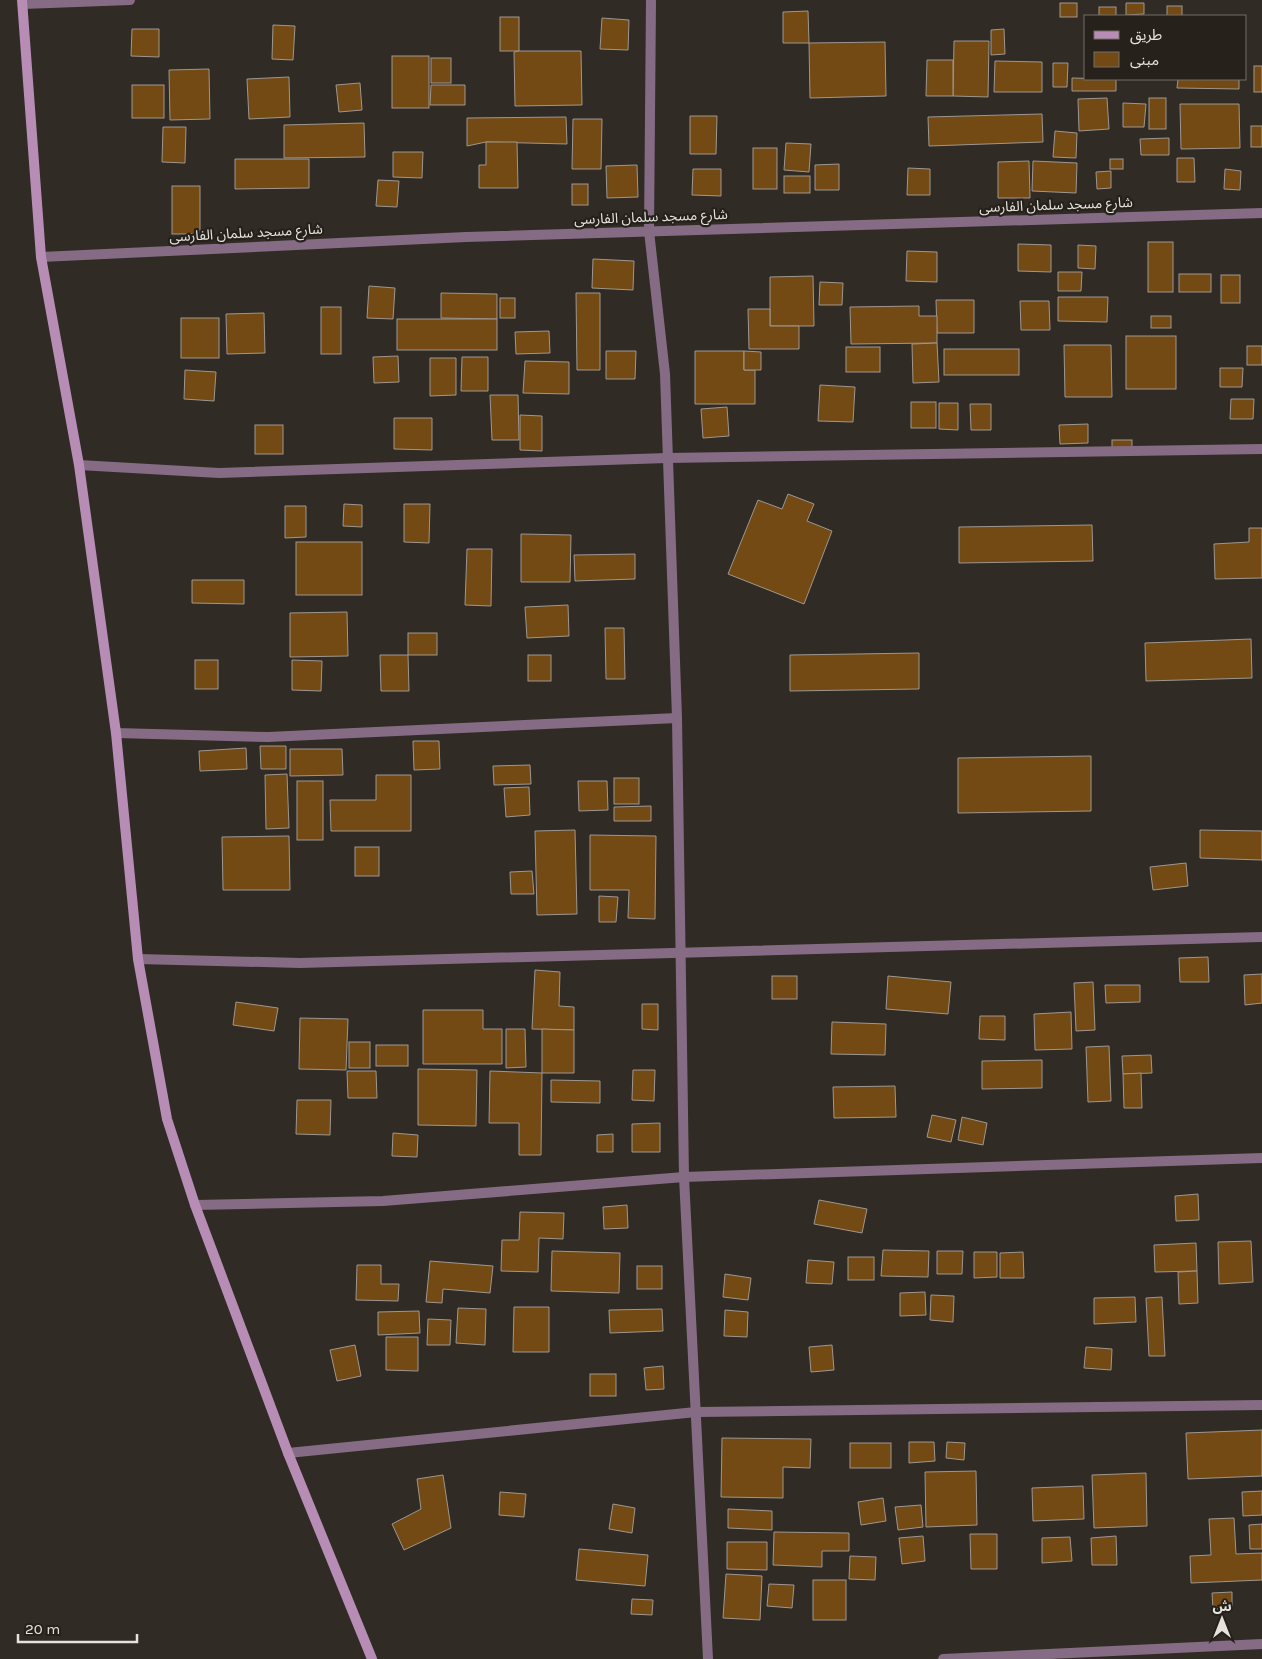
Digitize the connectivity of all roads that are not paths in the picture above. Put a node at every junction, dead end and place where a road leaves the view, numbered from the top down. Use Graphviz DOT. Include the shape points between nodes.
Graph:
graph roads {
  1 [pos="130,0"];
  2 [pos="651,0"];
  3 [pos="23,2"];
  4 [pos="1262,213"];
  5 [pos="649,231"];
  6 [pos="41,257"];
  7 [pos="1262,449"];
  8 [pos="667,458"];
  9 [pos="79,466"];
  10 [pos="678,718"];
  11 [pos="116,733"];
  12 [pos="1262,937"];
  13 [pos="682,953"];
  14 [pos="138,959"];
  15 [pos="1262,1158"];
  16 [pos="684,1177"];
  17 [pos="195,1205"];
  18 [pos="1262,1405"];
  19 [pos="696,1412"];
  20 [pos="288,1453"];
  21 [pos="1262,1644"];
  22 [pos="372,1659"];
  23 [pos="708,1659"];
  24 [pos="943,1659"];
  1 -- 3 [label="street"];
  2 -- 5 [label="street"];
  3 -- 6 [label="street"];
  4 -- 5 [label="street, شارع مسجد سلمان الفارسى"];
  5 -- 6 [label="street, شارع مسجد سلمان الفارسى"];
  5 -- 8 [label="street" via="665,374"];
  6 -- 9 [label="street"];
  7 -- 8 [label="street"];
  8 -- 9 [label="street" via="219,473"];
  8 -- 10 [label="street"];
  9 -- 11 [label="street"];
  10 -- 11 [label="street" via="268,737"];
  10 -- 13 [label="street"];
  11 -- 14 [label="street"];
  12 -- 13 [label="street"];
  13 -- 14 [label="street" via="300,963"];
  13 -- 16 [label="street"];
  14 -- 17 [label="street" via="167,1119"];
  15 -- 16 [label="street"];
  16 -- 17 [label="street" via="383,1201"];
  16 -- 19 [label="street"];
  17 -- 20 [label="street"];
  18 -- 19 [label="street"];
  19 -- 20 [label="street"];
  19 -- 23 [label="street"];
  20 -- 22 [label="street"];
  21 -- 24 [label="street"];
}
